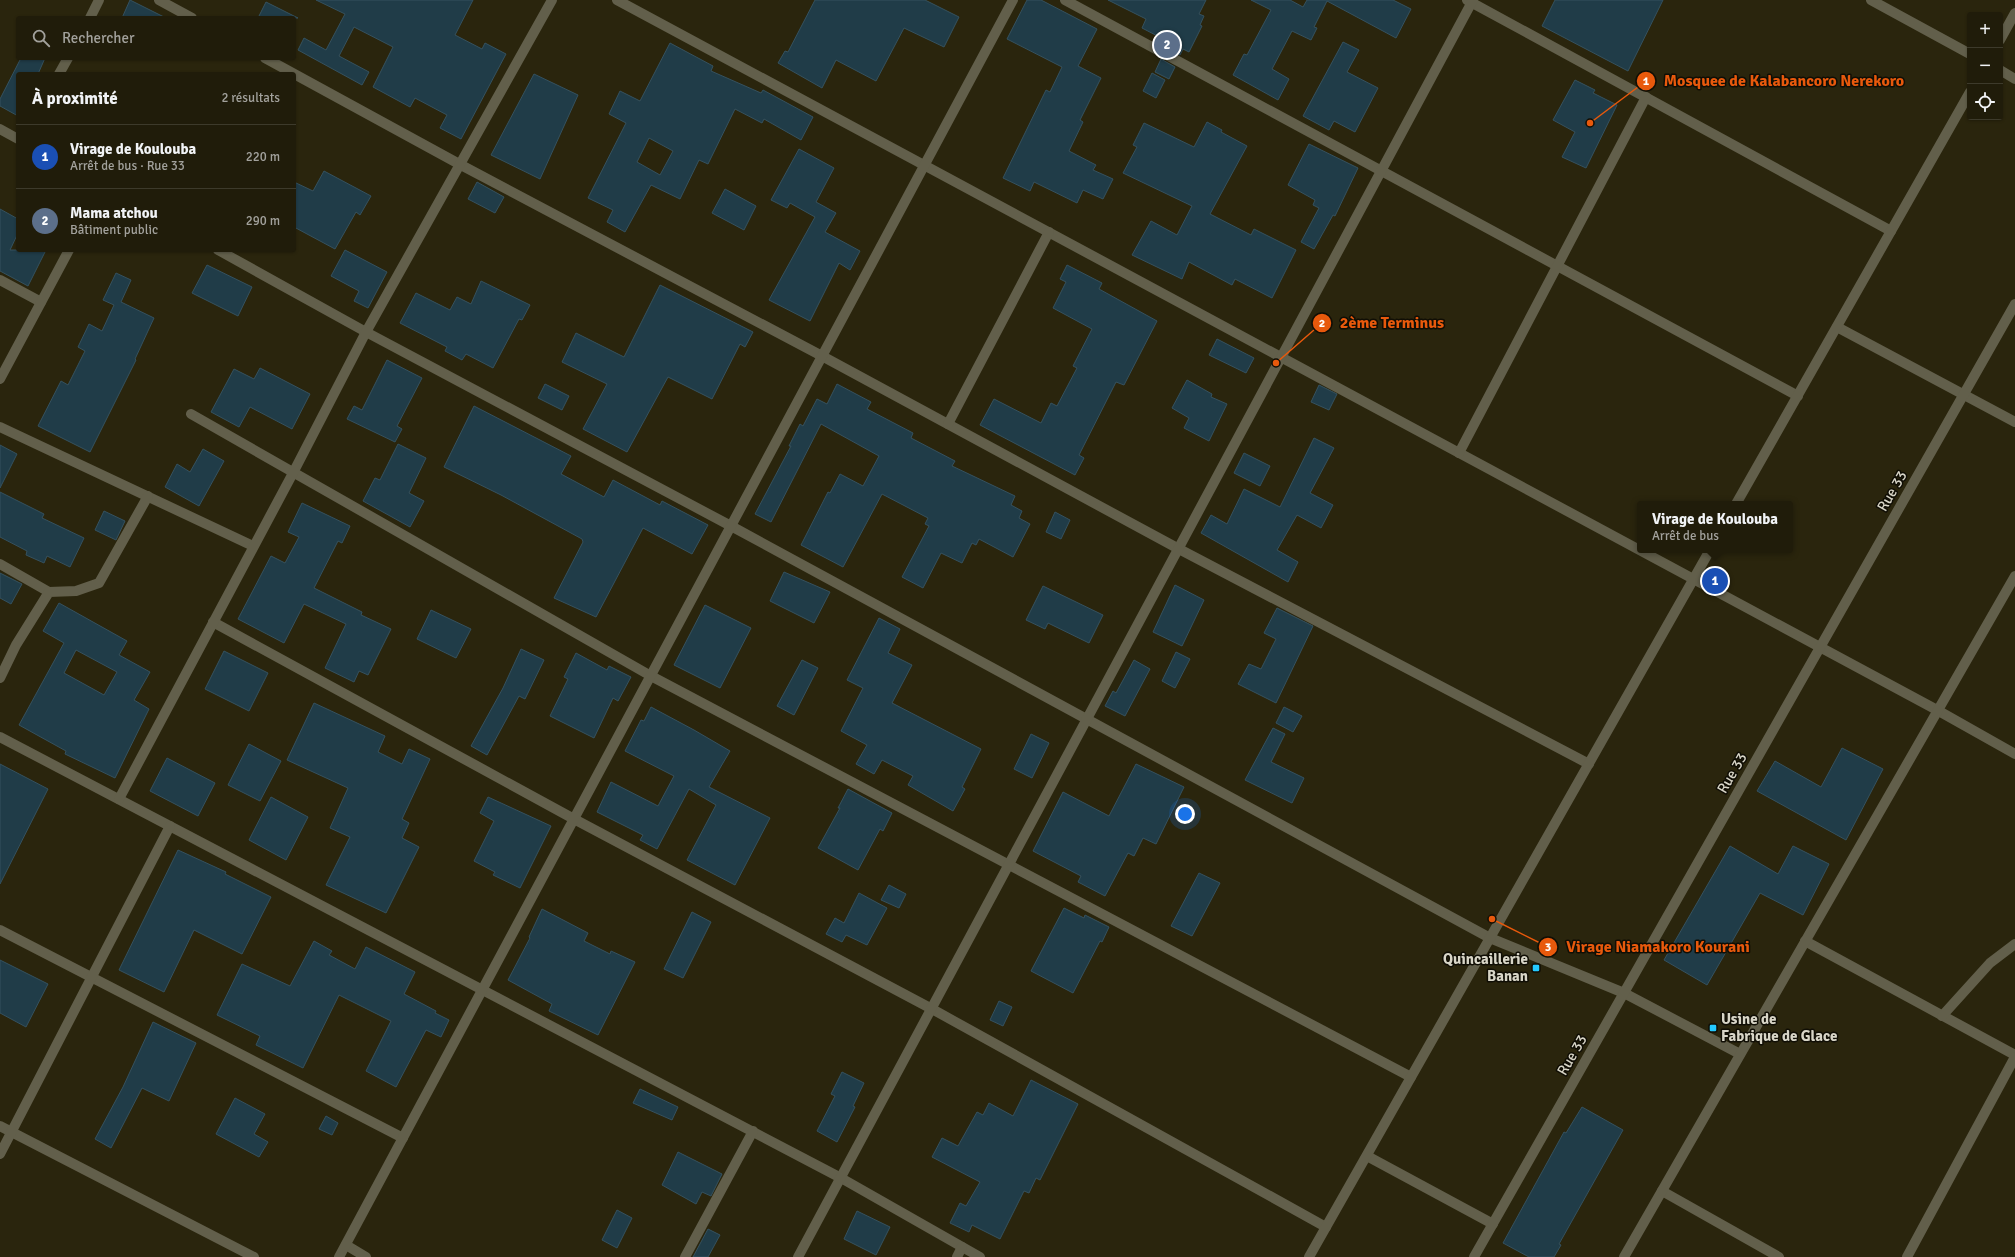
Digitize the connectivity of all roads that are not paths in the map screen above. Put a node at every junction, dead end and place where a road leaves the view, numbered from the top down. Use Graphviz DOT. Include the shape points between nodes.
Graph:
graph roads {
  1 [pos="99,0"];
  2 [pos="159,0"];
  3 [pos="552,0"];
  4 [pos="617,0"];
  5 [pos="1013,0"];
  6 [pos="1065,0"];
  7 [pos="1871,0"];
  8 [pos="1471,1"];
  9 [pos="2015,13"];
  10 [pos="91,16"];
  11 [pos="188,16"];
  12 [pos="2003,35"];
  13 [pos="1967,52"];
  14 [pos="67,60"];
  15 [pos="269,60"];
  16 [pos="60,72"];
  17 [pos="291,72"];
  18 [pos="2003,72"];
  19 [pos="296,75"];
  20 [pos="2015,79"];
  21 [pos="1646,97"];
  22 [pos="1967,97"];
  23 [pos="0,129"];
  24 [pos="16,138"];
  25 [pos="461,165"];
  26 [pos="924,165"];
  27 [pos="1381,171"];
  28 [pos="1891,231"];
  29 [pos="1049,232"];
  30 [pos="68,252"];
  31 [pos="222,252"];
  32 [pos="1558,267"];
  33 [pos="0,280"];
  34 [pos="41,302"];
  35 [pos="2015,304"];
  36 [pos="1837,326"];
  37 [pos="366,332"];
  38 [pos="822,356"];
  39 [pos="1281,358"];
  40 [pos="0,379"];
  41 [pos="1964,395"];
  42 [pos="1798,396"];
  43 [pos="191,414"];
  44 [pos="2015,422"];
  45 [pos="948,424"];
  46 [pos="0,427"];
  47 [pos="1459,453"];
  48 [pos="293,473"];
  49 [pos="148,496"];
  50 [pos="1738,501"];
  51 [pos="731,526"];
  52 [pos="253,546"];
  53 [pos="1179,549"];
  54 [pos="1637,549"];
  55 [pos="1644,553"];
  56 [pos="1708,553"];
  57 [pos="0,564"];
  58 [pos="2015,576"];
  59 [pos="1694,580"];
  60 [pos="49,592"];
  61 [pos="213,622"];
  62 [pos="1820,648"];
  63 [pos="651,676"];
  64 [pos="0,678"];
  65 [pos="1937,710"];
  66 [pos="1087,720"];
  67 [pos="0,737"];
  68 [pos="2015,754"];
  69 [pos="1589,764"];
  70 [pos="119,799"];
  71 [pos="574,820"];
  72 [pos="170,826"];
  73 [pos="1009,865"];
  74 [pos="0,930"];
  75 [pos="1490,938"];
  76 [pos="1805,941"];
  77 [pos="2015,944"];
  78 [pos="92,977"];
  79 [pos="482,990"];
  80 [pos="1624,993"];
  81 [pos="932,1008"];
  82 [pos="1942,1016"];
  83 [pos="1740,1054"];
  84 [pos="2015,1056"];
  85 [pos="1411,1077"];
  86 [pos="0,1126"];
  87 [pos="12,1132"];
  88 [pos="753,1132"];
  89 [pos="403,1138"];
  90 [pos="0,1154"];
  91 [pos="1367,1156"];
  92 [pos="841,1178"];
  93 [pos="1662,1191"];
  94 [pos="1493,1224"];
  95 [pos="1326,1227"];
  96 [pos="346,1245"];
  97 [pos="962,1247"];
  98 [pos="254,1257"];
  99 [pos="339,1257"];
  100 [pos="366,1257"];
  101 [pos="685,1257"];
  102 [pos="798,1257"];
  103 [pos="957,1257"];
  104 [pos="980,1257"];
  105 [pos="1309,1257"];
  106 [pos="1474,1257"];
  107 [pos="1624,1257"];
  108 [pos="1779,1257"];
  109 [pos="1907,1257"];
  1 -- 10 [label="street"];
  2 -- 11 [label="street"];
  3 -- 25 [label="street"];
  4 -- 26 [label="street"];
  5 -- 26 [label="street"];
  6 -- 27 [label="street"];
  7 -- 13 [label="street"];
  8 -- 21 [label="street"];
  8 -- 27 [label="street"];
  9 -- 12 [label="street"];
  14 -- 16 [label="street"];
  15 -- 17 [label="street"];
  18 -- 20 [label="street"];
  19 -- 25 [label="street"];
  21 -- 28 [label="street"];
  21 -- 32 [label="street"];
  22 -- 28 [label="street"];
  23 -- 24 [label="street"];
  25 -- 37 [label="street"];
  25 -- 38 [label="street"];
  26 -- 29 [label="street"];
  26 -- 38 [label="street"];
  27 -- 32 [label="street"];
  27 -- 39 [label="street"];
  28 -- 36 [label="street"];
  29 -- 39 [label="street"];
  29 -- 45 [label="street"];
  30 -- 34 [label="street"];
  31 -- 37 [label="street"];
  32 -- 42 [label="street"];
  32 -- 47 [label="street"];
  33 -- 34 [label="street"];
  34 -- 40 [label="street"];
  35 -- 41 [label="street, Rue 33"];
  36 -- 41 [label="street"];
  36 -- 42 [label="street"];
  37 -- 48 [label="street"];
  37 -- 51 [label="street"];
  38 -- 45 [label="street"];
  38 -- 51 [label="street"];
  39 -- 47 [label="street"];
  39 -- 53 [label="street"];
  41 -- 44 [label="street"];
  41 -- 62 [label="street, Rue 33"];
  42 -- 50 [label="street"];
  43 -- 48 [label="street"];
  45 -- 53 [label="street"];
  46 -- 49 [label="street"];
  47 -- 54 [label="street"];
  48 -- 52 [label="street"];
  48 -- 63 [label="street"];
  49 -- 52 [label="street"];
  49 -- 60 [label="street" via="99,583 76,591"];
  51 -- 63 [label="street"];
  51 -- 66 [label="street"];
  52 -- 61 [label="street"];
  53 -- 66 [label="street"];
  53 -- 69 [label="street"];
  55 -- 59 [label="street"];
  56 -- 59 [label="street"];
  57 -- 60 [label="street"];
  58 -- 65 [label="street"];
  59 -- 62 [label="street"];
  59 -- 69 [label="street"];
  60 -- 64 [label="street" via="16,644"];
  61 -- 70 [label="street"];
  61 -- 71 [label="street"];
  62 -- 65 [label="street"];
  62 -- 80 [label="street, Rue 33"];
  63 -- 71 [label="street"];
  63 -- 73 [label="street"];
  65 -- 68 [label="street"];
  65 -- 76 [label="street"];
  66 -- 73 [label="street"];
  66 -- 75 [label="street"];
  67 -- 70 [label="street"];
  69 -- 75 [label="street"];
  70 -- 72 [label="street"];
  71 -- 79 [label="street"];
  71 -- 81 [label="street"];
  72 -- 78 [label="street"];
  72 -- 79 [label="street"];
  73 -- 81 [label="street"];
  73 -- 85 [label="street"];
  74 -- 78 [label="street"];
  75 -- 80 [label="street"];
  75 -- 85 [label="street"];
  76 -- 82 [label="street"];
  76 -- 83 [label="street"];
  77 -- 82 [label="street" via="1990,963"];
  78 -- 87 [label="street"];
  78 -- 89 [label="street"];
  79 -- 88 [label="street"];
  79 -- 89 [label="street"];
  80 -- 83 [label="street"];
  80 -- 94 [label="street, Rue 33"];
  81 -- 92 [label="street"];
  81 -- 95 [label="street"];
  82 -- 84 [label="street"];
  83 -- 93 [label="street"];
  84 -- 109 [label="street"];
  85 -- 91 [label="street"];
  86 -- 87 [label="street"];
  87 -- 90 [label="street"];
  87 -- 98 [label="street"];
  88 -- 92 [label="street"];
  88 -- 101 [label="street"];
  89 -- 96 [label="street"];
  91 -- 94 [label="street"];
  91 -- 95 [label="street"];
  92 -- 97 [label="street"];
  92 -- 102 [label="street"];
  93 -- 107 [label="street"];
  93 -- 108 [label="street"];
  94 -- 106 [label="street, Rue 33"];
  95 -- 105 [label="street"];
  96 -- 99 [label="street"];
  96 -- 100 [label="street"];
  97 -- 103 [label="street"];
  97 -- 104 [label="street"];
}
